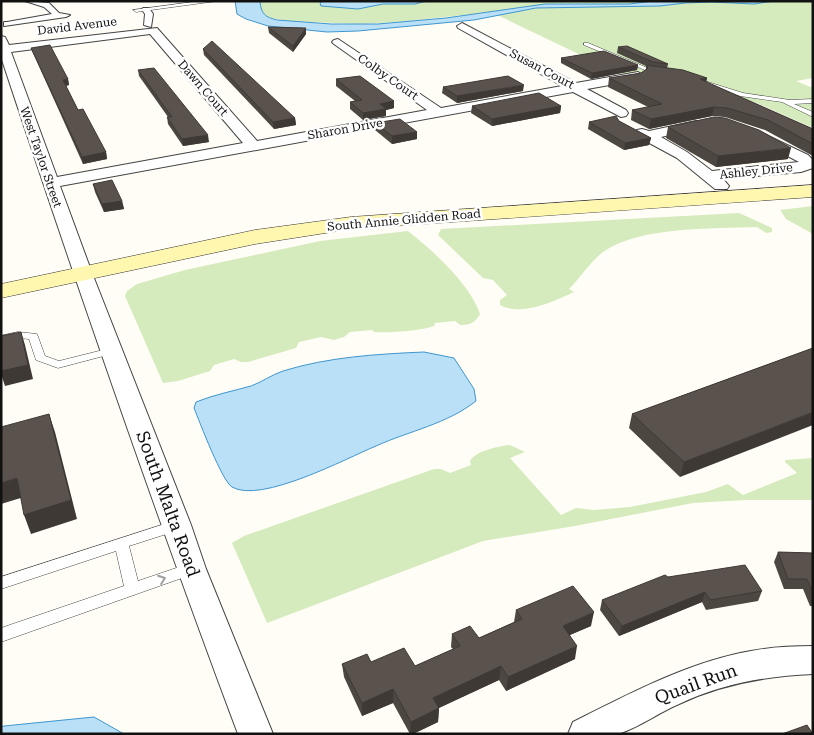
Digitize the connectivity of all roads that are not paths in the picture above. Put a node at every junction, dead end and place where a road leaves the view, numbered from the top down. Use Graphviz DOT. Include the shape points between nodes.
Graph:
graph roads {
  1 [pos="28,1"];
  2 [pos="215,1"];
  3 [pos="136,10"];
  4 [pos="146,10"];
  5 [pos="7,24"];
  6 [pos="462,26"];
  7 [pos="150,28"];
  8 [pos="338,42"];
  9 [pos="586,44"];
  10 [pos="3,45"];
  11 [pos="655,73"];
  12 [pos="667,74"];
  13 [pos="639,76"];
  14 [pos="689,76"];
  15 [pos="576,87"];
  16 [pos="787,101"];
  17 [pos="813,101"];
  18 [pos="438,112"];
  19 [pos="813,115"];
  20 [pos="623,118"];
  21 [pos="712,122"];
  22 [pos="749,130"];
  23 [pos="647,136"];
  24 [pos="253,146"];
  25 [pos="709,176"];
  26 [pos="50,183"];
  27 [pos="813,191"];
  28 [pos="735,198"];
  29 [pos="82,273"];
  30 [pos="1,291"];
  31 [pos="1,339"];
  32 [pos="111,351"];
  33 [pos="177,525"];
  34 [pos="121,544"];
  35 [pos="191,569"];
  36 [pos="1,584"];
  37 [pos="133,590"];
  38 [pos="1,635"];
  39 [pos="813,660"];
  40 [pos="256,734"];
  41 [pos="586,734"];
  1 -- 5 [label="street" via="46,5 62,15"];
  2 -- 4 [label="lane"];
  3 -- 4 [label="lane"];
  4 -- 7 [label="street" via="150,14"];
  6 -- 15 [label="street, Susan Court"];
  7 -- 10 [label="street, David Avenue"];
  7 -- 24 [label="street, Dawn Court"];
  8 -- 18 [label="street, Colby Court"];
  9 -- 11 [label="lane"];
  10 -- 26 [label="street, West Taylor Street"];
  11 -- 12 [label="lane"];
  11 -- 13 [label="lane"];
  13 -- 15 [label="street, Sharon Drive"];
  14 -- 16 [label="lane" via="742,95"];
  15 -- 18 [label="street, Sharon Drive"];
  15 -- 20 [label="street, Susan Court"];
  16 -- 17 [label="lane"];
  16 -- 19 [label="lane" via="785,103"];
  18 -- 24 [label="street, Sharon Drive"];
  20 -- 23 [label="street, Ashley Drive"];
  21 -- 23 [label="street"];
  22 -- 25 [label="street, Ashley Drive" via="803,158 808,164"];
  23 -- 25 [label="street, Ashley Drive" via="682,155"];
  24 -- 26 [label="street, Sharon Drive"];
  25 -- 28 [label="street, Ashley Drive"];
  26 -- 29 [label="street, West Taylor Street"];
  27 -- 28 [label="main road, South Annie Glidden Road"];
  28 -- 29 [label="main road, South Annie Glidden Road" via="351,223 254,238"];
  29 -- 30 [label="main road, South Annie Glidden Road"];
  29 -- 32 [label="street, South Malta Road"];
  31 -- 32 [label="lane" via="33,336 40,358 58,365"];
  32 -- 33 [label="street, South Malta Road"];
  33 -- 34 [label="lane"];
  33 -- 35 [label="street, South Malta Road"];
  34 -- 36 [label="lane"];
  34 -- 37 [label="lane"];
  37 -- 35 [label="lane, one-way"];
  35 -- 40 [label="street, South Malta Road"];
  37 -- 38 [label="lane"];
  39 -- 41 [label="street, Quail Run" via="770,662 726,670 658,697"];
}
